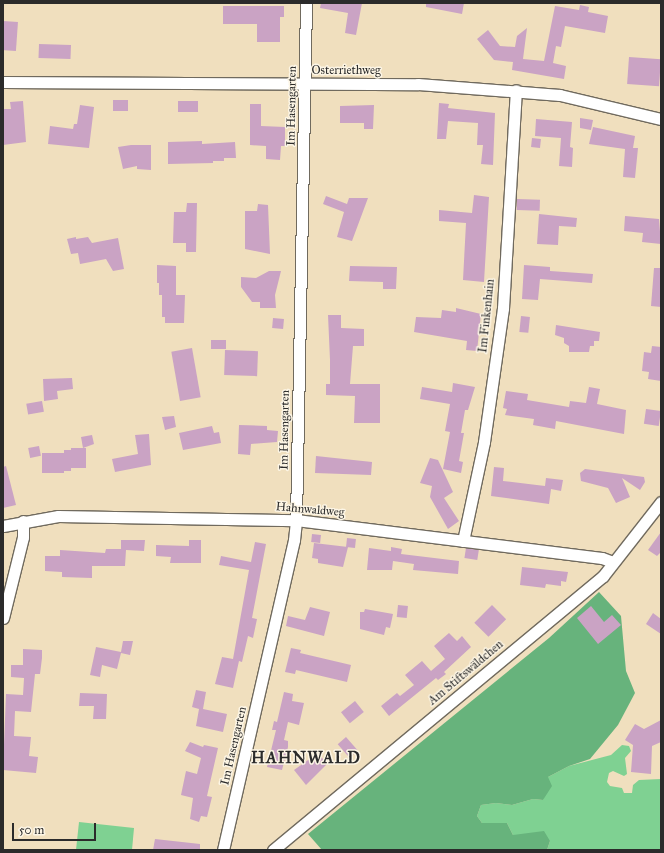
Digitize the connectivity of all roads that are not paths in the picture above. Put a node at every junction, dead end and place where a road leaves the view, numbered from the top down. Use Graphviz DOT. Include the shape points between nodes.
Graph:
graph roads {
  1 [pos="306,3"];
  2 [pos="3,82"];
  3 [pos="306,84"];
  4 [pos="516,90"];
  5 [pos="661,119"];
  6 [pos="661,502"];
  7 [pos="296,520"];
  8 [pos="23,521"];
  9 [pos="3,526"];
  10 [pos="463,541"];
  11 [pos="613,562"];
  12 [pos="3,618"];
  13 [pos="223,850"];
  14 [pos="274,850"];
  1 -- 3 [label="street, Im Hasengarten"];
  2 -- 3 [label="street, Osterriethweg"];
  3 -- 4 [label="street, Osterriethweg" via="418,84"];
  3 -- 7 [label="street, Im Hasengarten"];
  4 -- 5 [label="street, Osterriethweg" via="560,96"];
  4 -- 10 [label="street, Im Finkenhain" via="503,308 484,442"];
  6 -- 11 [label="street, Am Stiftswäldchen"];
  7 -- 8 [label="street, Hahnwaldweg" via="58,516"];
  7 -- 10 [label="street, Hahnwaldweg"];
  7 -- 13 [label="street, Im Hasengarten" via="294,540"];
  8 -- 9 [label="street, Hahnwaldweg"];
  8 -- 12 [label="street" via="23,538"];
  10 -- 11 [label="street, Hahnwaldweg"];
  11 -- 14 [label="street, Am Stiftswäldchen" via="603,576"];
}
